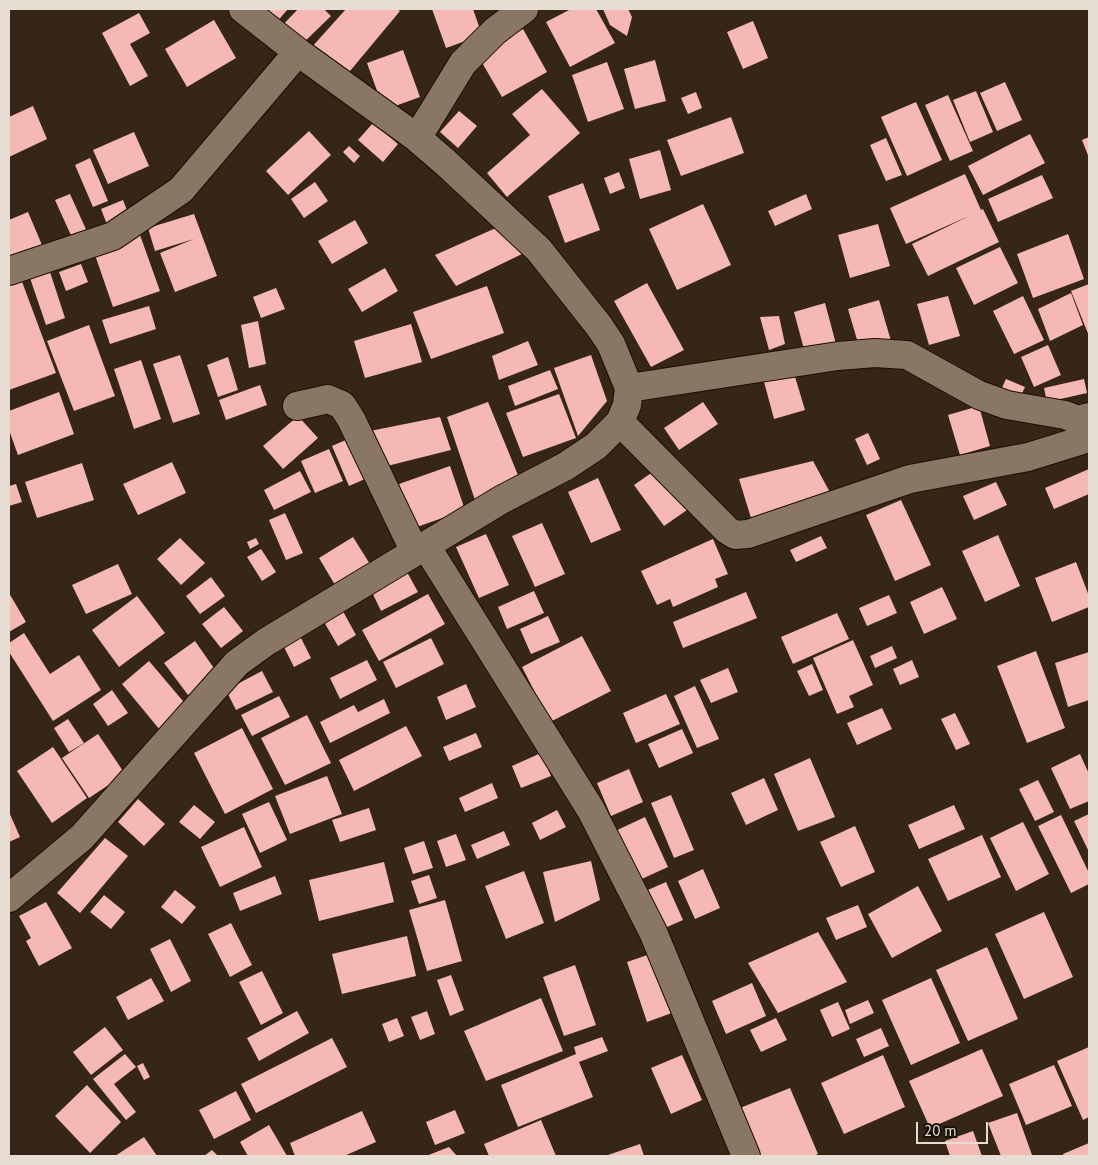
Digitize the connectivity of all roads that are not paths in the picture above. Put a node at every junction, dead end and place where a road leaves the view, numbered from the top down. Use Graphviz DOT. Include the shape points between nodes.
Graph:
graph roads {
  1 [pos="243,9"];
  2 [pos="524,9"];
  3 [pos="298,52"];
  4 [pos="417,138"];
  5 [pos="9,271"];
  6 [pos="629,388"];
  7 [pos="297,406"];
  8 [pos="620,422"];
  9 [pos="1086,427"];
  10 [pos="421,549"];
  11 [pos="9,898"];
  12 [pos="746,1156"];
  1 -- 3 [label="street"];
  2 -- 4 [label="street" via="463,63"];
  3 -- 4 [label="street"];
  3 -- 5 [label="street" via="181,190 113,236"];
  4 -- 6 [label="street" via="539,250 600,326"];
  6 -- 8 [label="street" via="627,406"];
  6 -- 9 [label="street" via="838,356 907,355 979,395 1007,405 1065,415"];
  7 -- 10 [label="street" via="328,399 342,405"];
  8 -- 9 [label="street" via="735,535 748,534 910,479 1028,457"];
  8 -- 10 [label="street" via="596,446 566,466"];
  10 -- 11 [label="street" via="266,642 237,663 82,836"];
  10 -- 12 [label="street" via="591,810 653,932"];
}
